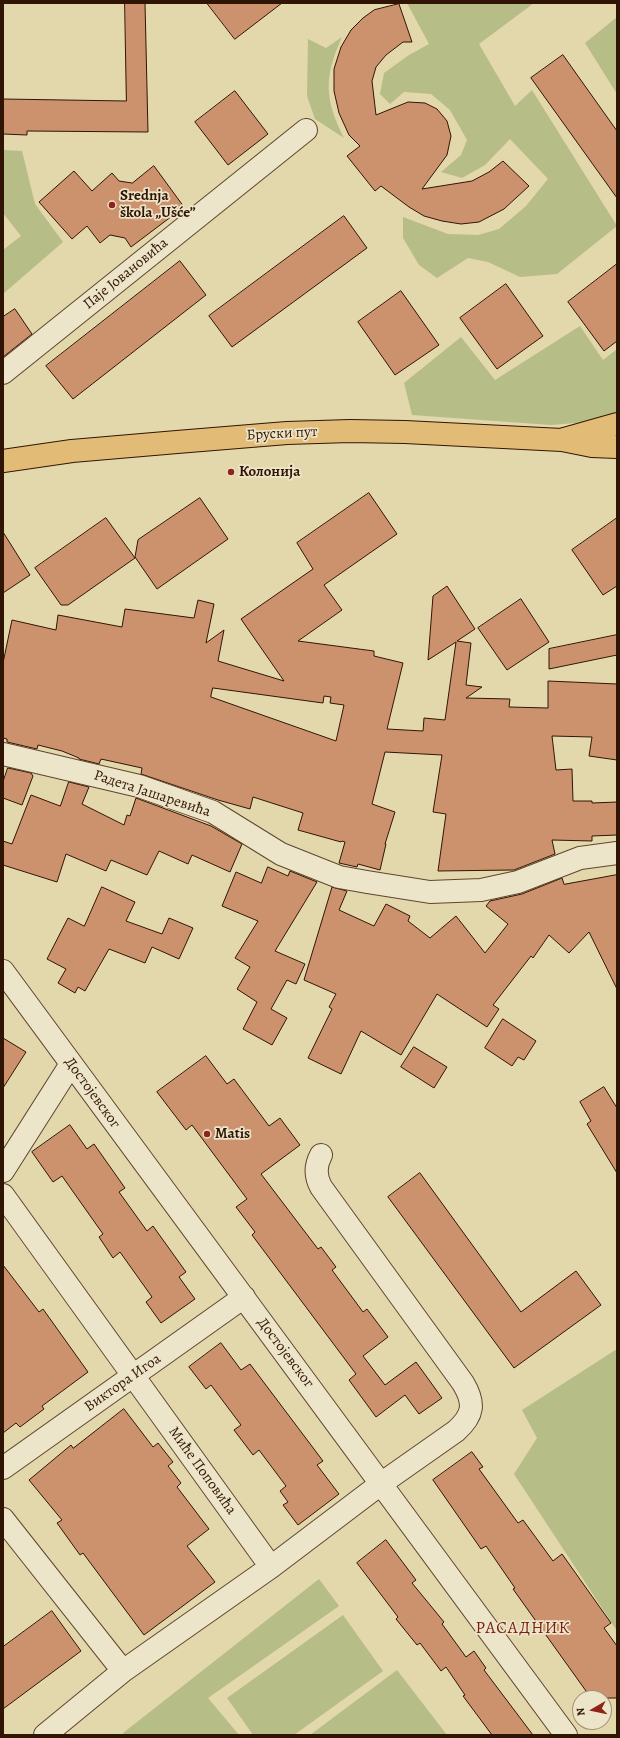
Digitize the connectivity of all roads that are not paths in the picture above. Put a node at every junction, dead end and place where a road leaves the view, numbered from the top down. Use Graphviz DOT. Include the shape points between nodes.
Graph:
graph roads {
  1 [pos="306,130"];
  2 [pos="3,373"];
  3 [pos="617,424"];
  4 [pos="562,440"];
  5 [pos="617,447"];
  6 [pos="3,461"];
  7 [pos="3,754"];
  8 [pos="617,853"];
  9 [pos="3,971"];
  10 [pos="71,1064"];
  11 [pos="321,1155"];
  12 [pos="3,1171"];
  13 [pos="3,1195"];
  14 [pos="244,1297"];
  15 [pos="133,1375"];
  16 [pos="3,1468"];
  17 [pos="382,1483"];
  18 [pos="3,1518"];
  19 [pos="271,1567"];
  20 [pos="123,1671"];
  21 [pos="44,1735"];
  22 [pos="566,1735"];
  1 -- 2 [label="street, Паје Јовановића"];
  3 -- 4 [label="main road, Бруски пут"];
  4 -- 5 [label="main road, Бруски пут" via="592,446"];
  4 -- 6 [label="main road, Бруски пут" via="405,432 287,433 72,451"];
  7 -- 8 [label="street, Радета Јашаревића" via="139,786 214,812 281,854 340,877 367,882 430,892 481,890 518,882 580,858"];
  9 -- 10 [label="street, Достојевског"];
  10 -- 12 [label="street"];
  10 -- 14 [label="street, Достојевског"];
  11 -- 17 [label="street" via="316,1167 320,1187 462,1383 470,1399 470,1414 465,1422"];
  13 -- 15 [label="street, Миће Поповића"];
  14 -- 15 [label="street, Виктора Игоа"];
  14 -- 17 [label="street, Достојевског"];
  15 -- 16 [label="street, Виктора Игоа"];
  15 -- 19 [label="street, Миће Поповића"];
  17 -- 19 [label="street"];
  17 -- 22 [label="street, Достојевског"];
  18 -- 20 [label="street"];
  19 -- 20 [label="street"];
  20 -- 21 [label="street"];
}
